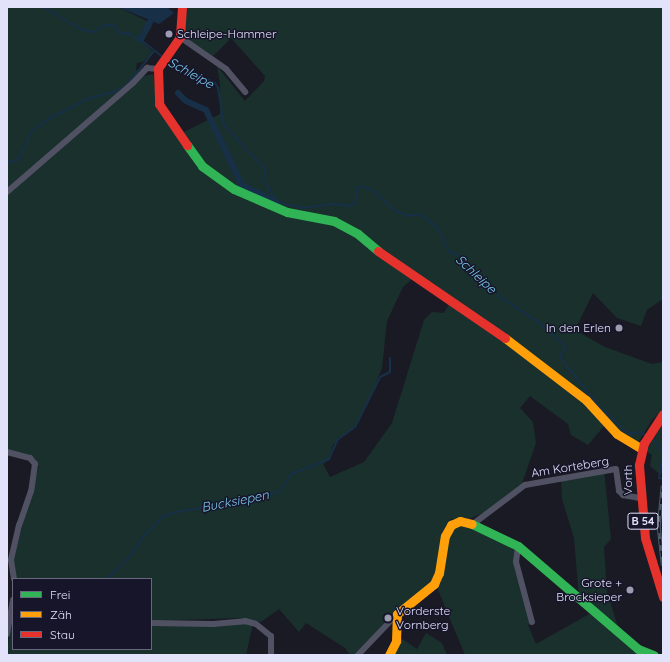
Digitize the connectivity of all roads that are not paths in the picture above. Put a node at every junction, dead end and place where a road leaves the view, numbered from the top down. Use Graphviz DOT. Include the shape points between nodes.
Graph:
graph roads {
  1 [pos="182,7"];
  2 [pos="180,37"];
  3 [pos="158,69"];
  4 [pos="245,92"];
  5 [pos="7,192"];
  6 [pos="663,414"];
  7 [pos="643,446"];
  8 [pos="7,452"];
  9 [pos="640,498"];
  10 [pos="473,524"];
  11 [pos="518,546"];
  12 [pos="14,578"];
  13 [pos="663,597"];
  14 [pos="12,606"];
  15 [pos="397,614"];
  16 [pos="532,622"];
  17 [pos="152,623"];
  18 [pos="7,634"];
  19 [pos="272,655"];
  20 [pos="358,655"];
  21 [pos="389,655"];
  22 [pos="654,655"];
  1 -- 2 [label="street"];
  2 -- 3 [label="street"];
  2 -- 4 [label="street" via="226,69"];
  3 -- 5 [label="street" via="147,68"];
  3 -- 7 [label="street" via="158,95 163,112 194,157 215,177 277,209 334,221 358,234 391,262 471,313 560,378 586,400 617,434"];
  6 -- 7 [label="street, Vorth / B 54"];
  7 -- 9 [label="street, Vorth / B 54" via="639,464"];
  8 -- 12 [label="street" via="30,458 35,464 31,491 19,525 11,560"];
  9 -- 10 [label="street, Am Korteberg" via="623,495 619,491 616,470 525,485"];
  9 -- 13 [label="street, Vorth / B 54" via="647,545"];
  10 -- 11 [label="street"];
  10 -- 15 [label="street" via="460,521 451,525 445,536 439,573 434,584"];
  11 -- 16 [label="street" via="516,562"];
  11 -- 22 [label="street" via="638,649"];
  14 -- 18 [label="street"];
  15 -- 20 [label="street"];
  15 -- 21 [label="street" via="396,641"];
  17 -- 19 [label="street" via="213,624 245,621 256,624 271,636"];
}
